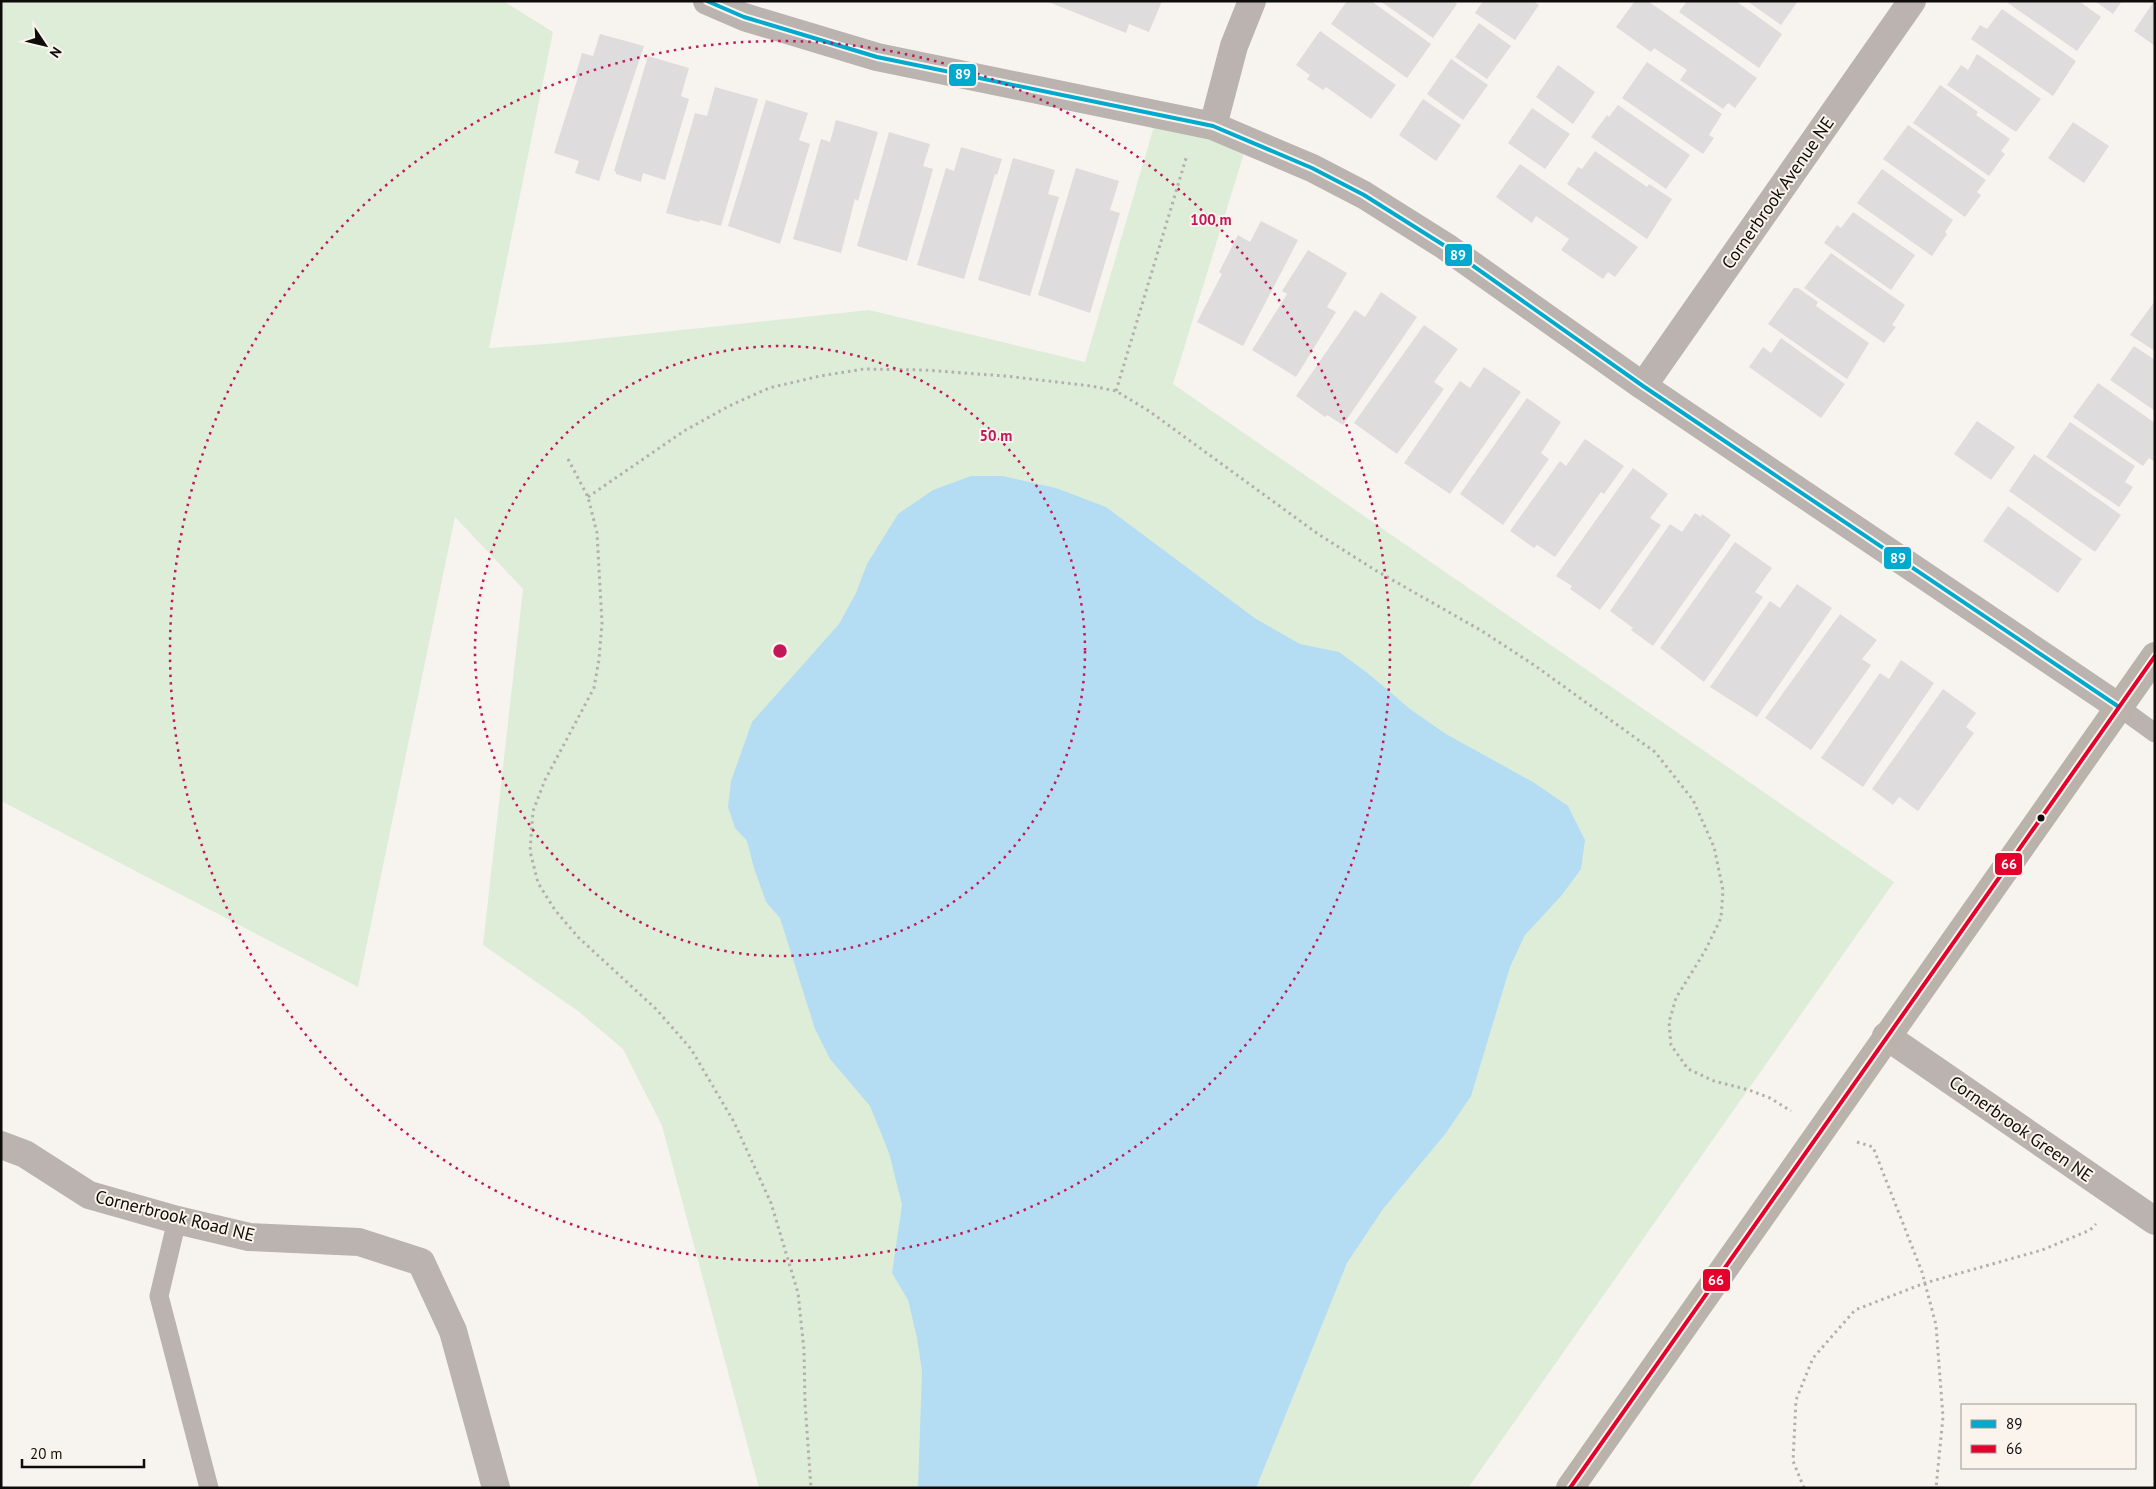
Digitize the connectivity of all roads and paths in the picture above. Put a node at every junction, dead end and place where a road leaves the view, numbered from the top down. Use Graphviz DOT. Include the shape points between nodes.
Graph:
graph roads {
  1 [pos="707,1"];
  2 [pos="1252,1"];
  3 [pos="1912,1"];
  4 [pos="1205,125"];
  5 [pos="1643,386"];
  6 [pos="1116,391"];
  7 [pos="568,459"];
  8 [pos="588,496"];
  9 [pos="2155,656"];
  10 [pos="2119,707"];
  11 [pos="2155,733"];
  12 [pos="1886,1036"];
  13 [pos="1820,1131"];
  14 [pos="1,1145"];
  15 [pos="2121,1198"];
  16 [pos="177,1220"];
  17 [pos="2155,1221"];
  18 [pos="1925,1283"];
  19 [pos="210,1488"];
  20 [pos="496,1488"];
  21 [pos="811,1488"];
  22 [pos="1570,1488"];
  23 [pos="1804,1488"];
  24 [pos="1936,1488"];
  1 -- 4 [label="street" via="744,17 877,57"];
  2 -- 4 [label="street"];
  3 -- 5 [label="street, Cornerbrook Avenue NE"];
  4 -- 5 [label="street" via="1312,168 1401,217"];
  4 -- 6 [label="path"];
  5 -- 10 [label="street"];
  6 -- 8 [label="path" via="924,370 864,370 820,376 769,388 729,406 684,431"];
  6 -- 13 [label="path" via="1149,411 1318,534 1482,631 1654,752 1693,800 1714,847 1723,890 1721,918 1676,998 1669,1022 1671,1045 1688,1069 1714,1081 1770,1098"];
  7 -- 8 [label="path"];
  8 -- 21 [label="path" via="597,533 602,623 594,688 545,780 533,811 530,851 538,883 555,910 578,937 656,1009 691,1049 734,1122 771,1203 798,1293"];
  9 -- 10 [label="street"];
  10 -- 11 [label="lane"];
  10 -- 12 [label="street"];
  12 -- 13 [label="street"];
  12 -- 15 [label="street, Cornerbrook Green NE"];
  13 -- 18 [label="path" via="1873,1147"];
  13 -- 22 [label="street"];
  14 -- 16 [label="street, Cornerbrook Road NE" via="25,1154 89,1195"];
  15 -- 17 [label="street, Cornerbrook Green NE"];
  15 -- 18 [label="path" via="2090,1230 2042,1250"];
  16 -- 19 [label="lane" via="159,1296"];
  16 -- 20 [label="street, Cornerbrook Road NE" via="249,1237 359,1242 421,1262 453,1330"];
  18 -- 23 [label="path" via="1855,1310 1813,1358 1796,1400 1793,1461"];
  18 -- 24 [label="path" via="1936,1325 1943,1417"];
}
